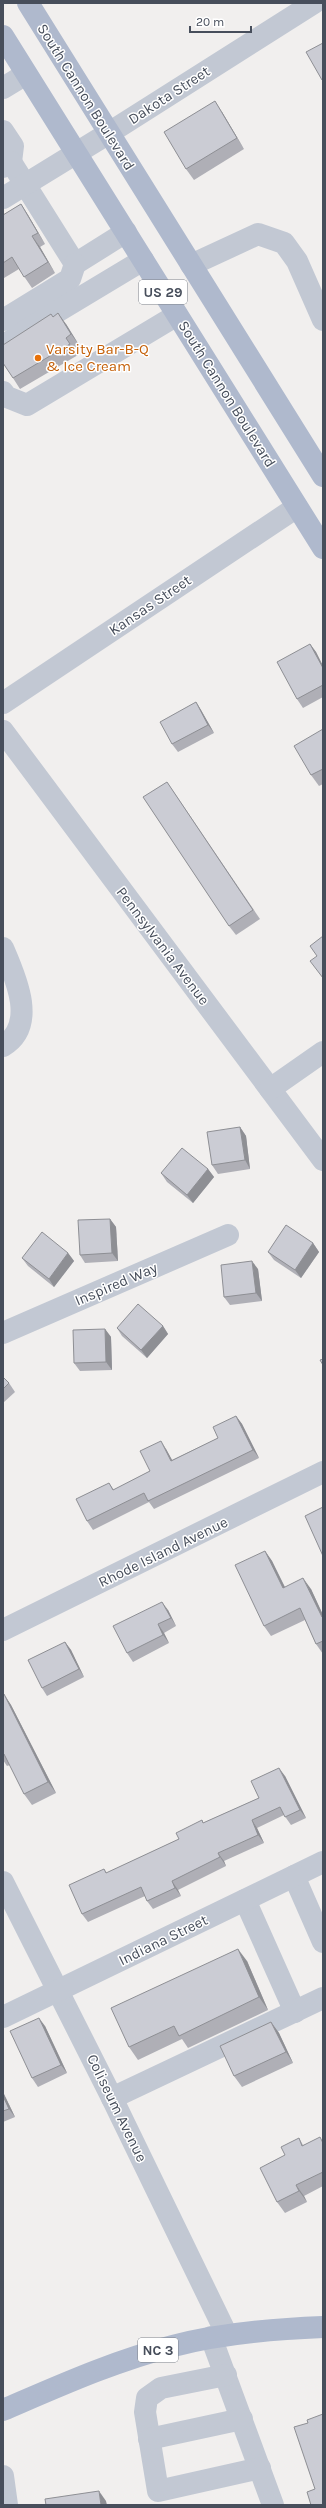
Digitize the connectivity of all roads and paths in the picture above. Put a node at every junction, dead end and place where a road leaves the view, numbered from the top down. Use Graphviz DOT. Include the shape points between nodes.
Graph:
graph roads {
  1 [pos="28,3"];
  2 [pos="314,3"];
  3 [pos="5,42"];
  4 [pos="26,74"];
  5 [pos="3,88"];
  6 [pos="3,131"];
  7 [pos="109,134"];
  8 [pos="76,153"];
  9 [pos="7,164"];
  10 [pos="25,185"];
  11 [pos="3,198"];
  12 [pos="126,232"];
  13 [pos="143,260"];
  14 [pos="75,264"];
  15 [pos="191,265"];
  16 [pos="177,315"];
  17 [pos="3,320"];
  18 [pos="323,320"];
  19 [pos="3,346"];
  20 [pos="3,392"];
  21 [pos="323,476"];
  22 [pos="297,507"];
  23 [pos="323,548"];
  24 [pos="3,703"];
  25 [pos="3,731"];
  26 [pos="3,948"];
  27 [pos="3,1046"];
  28 [pos="323,1052"];
  29 [pos="270,1089"];
  30 [pos="323,1160"];
  31 [pos="228,1235"];
  32 [pos="3,1333"];
  33 [pos="323,1472"];
  34 [pos="3,1630"];
  35 [pos="323,1862"];
  36 [pos="294,1876"];
  37 [pos="3,1882"];
  38 [pos="245,1900"];
  39 [pos="323,1942"];
  40 [pos="59,1990"];
  41 [pos="323,1998"];
  42 [pos="295,2012"];
  43 [pos="3,2017"];
  44 [pos="112,2098"];
  45 [pos="323,2327"];
  46 [pos="219,2336"];
  47 [pos="226,2376"];
  48 [pos="3,2410"];
  49 [pos="242,2419"];
  50 [pos="149,2439"];
  51 [pos="260,2468"];
  52 [pos="3,2476"];
  53 [pos="160,2498"];
  54 [pos="7,2505"];
  55 [pos="273,2505"];
  1 -- 7 [label="main road, South Cannon Boulevard / US 29"];
  2 -- 7 [label="street, Dakota Street"];
  3 -- 4 [label="main road, South Cannon Boulevard / US 29"];
  4 -- 5 [label="street"];
  4 -- 8 [label="main road, South Cannon Boulevard / US 29"];
  6 -- 9 [label="street" via="13,146"];
  7 -- 8 [label="street, Dakota Street"];
  7 -- 15 [label="main road, South Cannon Boulevard / US 29"];
  8 -- 10 [label="street, Dakota Street"];
  8 -- 12 [label="main road, South Cannon Boulevard / US 29"];
  9 -- 10 [label="street"];
  10 -- 11 [label="street, Dakota Street"];
  10 -- 14 [label="street"];
  12 -- 13 [label="main road, South Cannon Boulevard / US 29"];
  12 -- 14 [label="street"];
  13 -- 16 [label="main road, South Cannon Boulevard / US 29"];
  13 -- 19 [label="street" via="25,330"];
  14 -- 17 [label="street" via="70,279"];
  15 -- 18 [label="street" via="258,234 284,243 297,261"];
  15 -- 21 [label="main road, South Cannon Boulevard / US 29"];
  16 -- 20 [label="street" via="27,405 7,397"];
  16 -- 22 [label="main road, South Cannon Boulevard / US 29"];
  22 -- 23 [label="main road, South Cannon Boulevard / US 29"];
  22 -- 24 [label="street, Kansas Street"];
  25 -- 29 [label="street, Pennsylvania Avenue"];
  26 -- 27 [label="street" via="20,988 21,1021 11,1042"];
  28 -- 29 [label="street"];
  29 -- 30 [label="street, Pennsylvania Avenue"];
  31 -- 32 [label="street, Inspired Way"];
  33 -- 34 [label="street, Rhode Island Avenue"];
  35 -- 36 [label="street, Indiana Street"];
  36 -- 38 [label="street, Indiana Street"];
  36 -- 39 [label="street"];
  37 -- 40 [label="street, Coliseum Avenue"];
  38 -- 40 [label="street, Indiana Street"];
  38 -- 42 [label="street"];
  40 -- 43 [label="street, Indiana Street"];
  40 -- 44 [label="street, Coliseum Avenue"];
  41 -- 42 [label="street"];
  42 -- 44 [label="street"];
  44 -- 46 [label="street, Coliseum Avenue"];
  45 -- 46 [label="main road, NC 3" via="273,2329"];
  46 -- 47 [label="street, Coliseum Avenue"];
  46 -- 48 [label="main road, NC 3" via="132,2358 69,2381"];
  47 -- 49 [label="street, Coliseum Avenue"];
  47 -- 50 [label="street" via="161,2388 147,2398 145,2412"];
  49 -- 50 [label="street"];
  49 -- 51 [label="street, Coliseum Avenue"];
  50 -- 53 [label="street"];
  51 -- 53 [label="street"];
  51 -- 55 [label="street, Coliseum Avenue"];
  52 -- 54 [label="street"];
}
